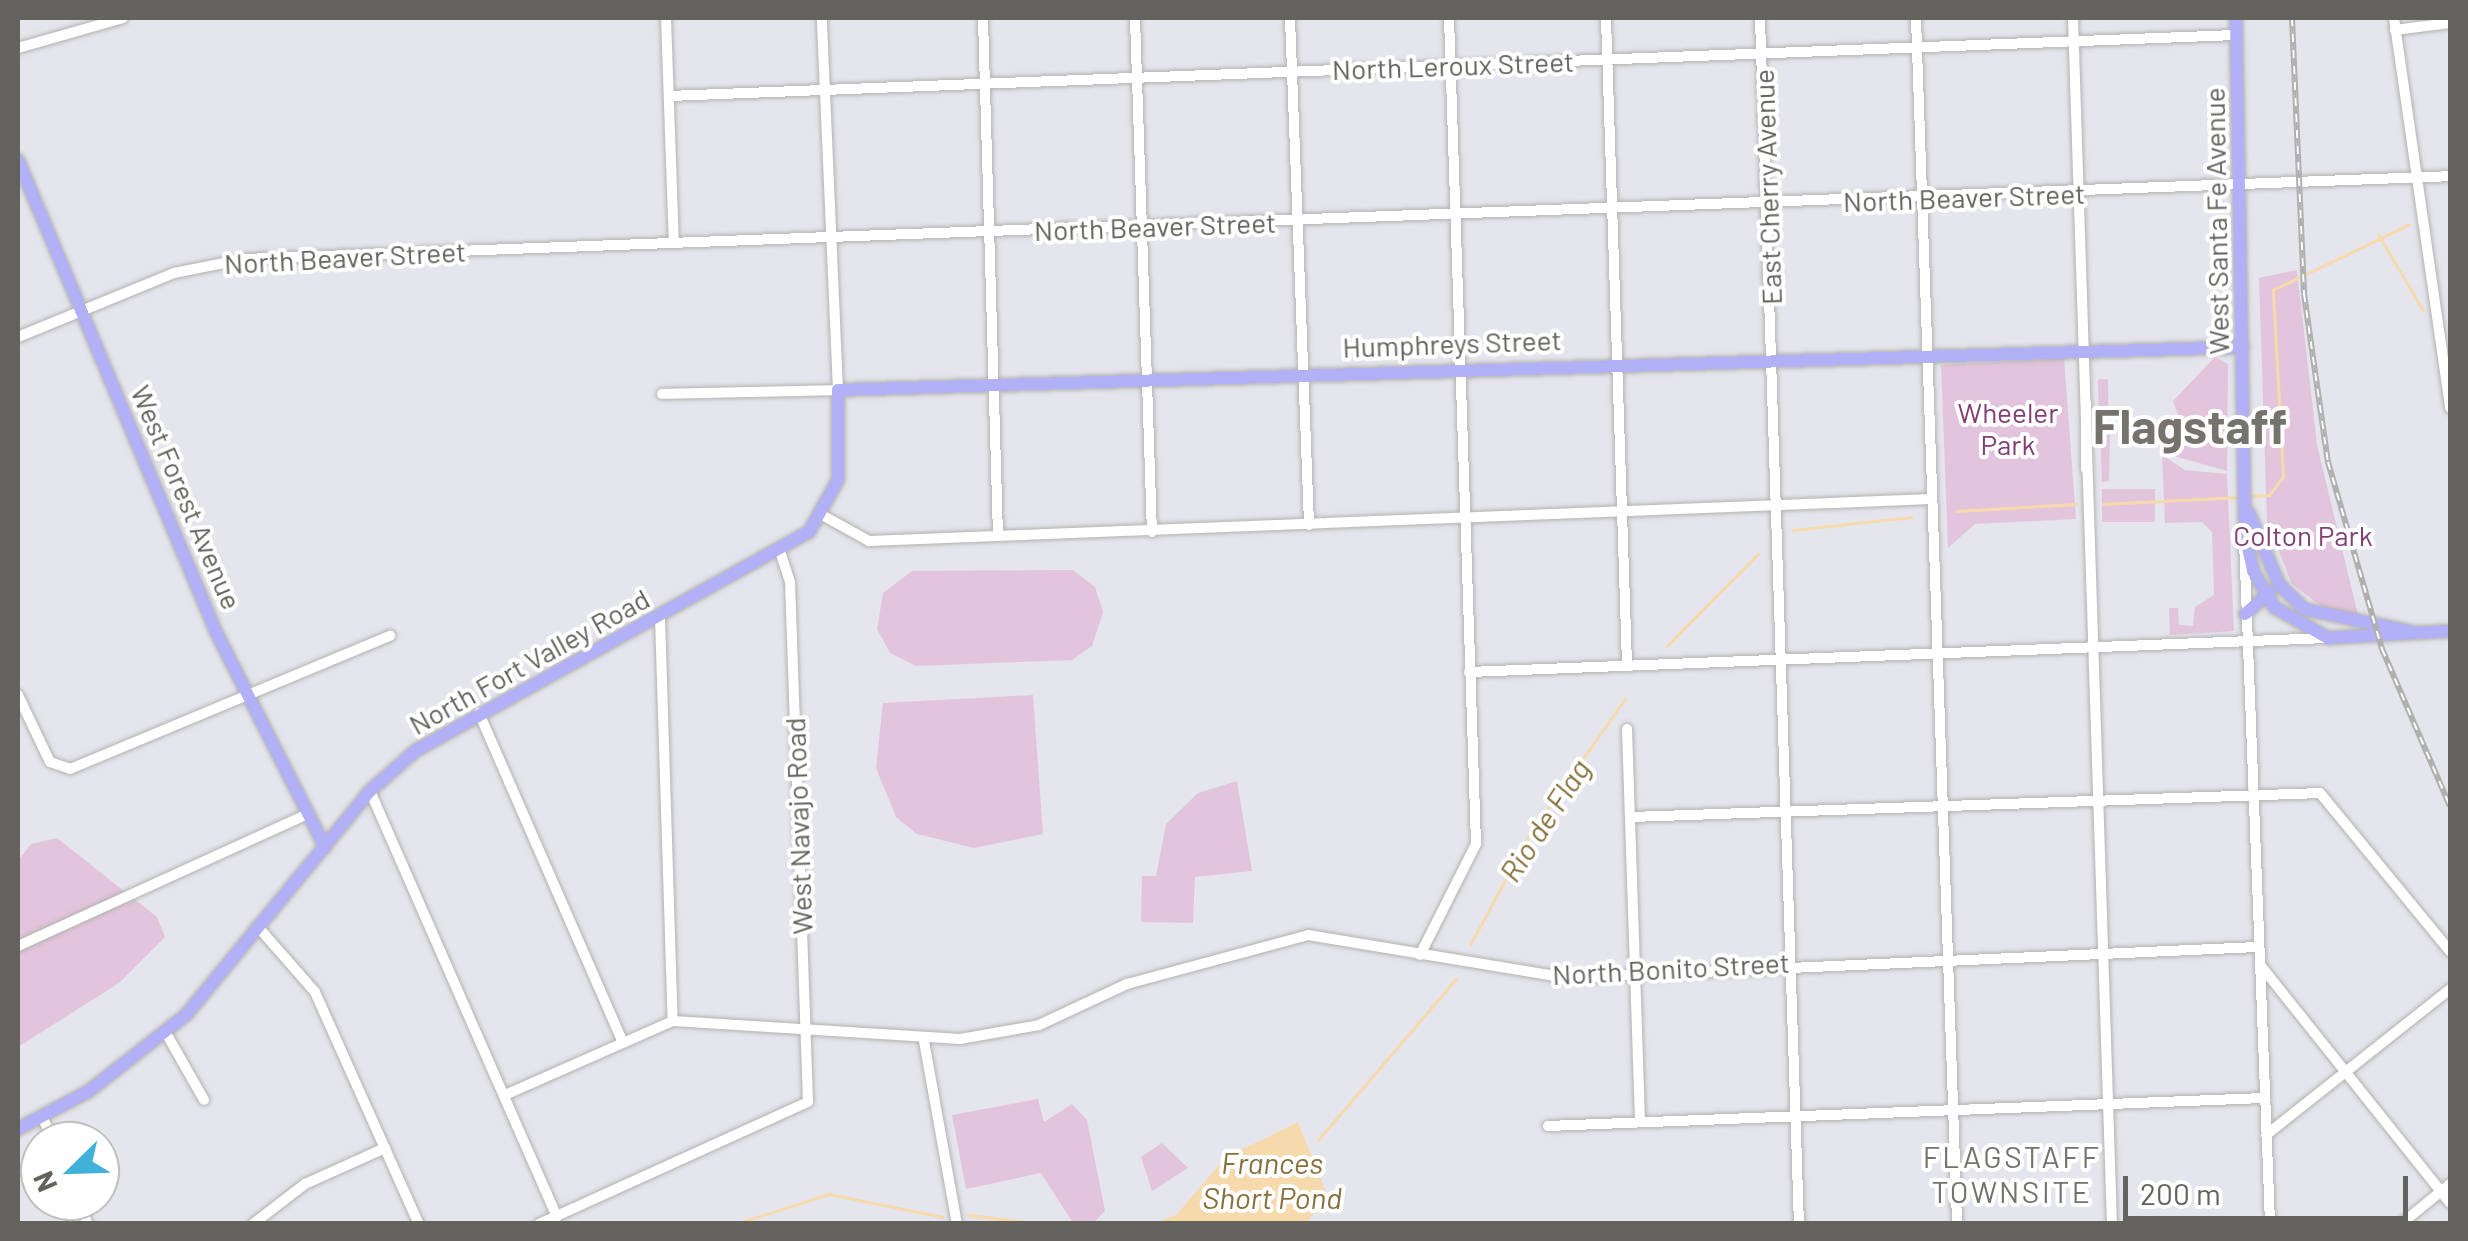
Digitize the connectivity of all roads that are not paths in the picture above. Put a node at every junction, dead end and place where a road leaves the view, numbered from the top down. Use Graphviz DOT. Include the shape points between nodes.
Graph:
graph roads {
  1 [pos="123,18"];
  2 [pos="666,18"];
  3 [pos="822,18"];
  4 [pos="982,18"];
  5 [pos="1134,18"];
  6 [pos="1290,18"];
  7 [pos="1449,18"];
  8 [pos="1606,18"];
  9 [pos="1760,18"];
  10 [pos="1916,18"];
  11 [pos="2073,18"];
  12 [pos="2236,18"];
  13 [pos="2450,23"];
  14 [pos="2394,24"];
  15 [pos="2236,35"];
  16 [pos="2074,41"];
  17 [pos="1917,46"];
  18 [pos="18,48"];
  19 [pos="1762,52"];
  20 [pos="1608,60"];
  21 [pos="1451,64"];
  22 [pos="1293,70"];
  23 [pos="1138,76"];
  24 [pos="981,82"];
  25 [pos="824,88"];
  26 [pos="669,96"];
  27 [pos="18,160"];
  28 [pos="2450,176"];
  29 [pos="2416,181"];
  30 [pos="2240,190"];
  31 [pos="24,191"];
  32 [pos="2079,192"];
  33 [pos="1922,199"];
  34 [pos="1768,206"];
  35 [pos="1613,211"];
  36 [pos="1456,216"];
  37 [pos="1300,221"];
  38 [pos="1142,227"];
  39 [pos="986,232"];
  40 [pos="828,239"];
  41 [pos="674,242"];
  42 [pos="82,310"];
  43 [pos="2445,335"];
  44 [pos="18,338"];
  45 [pos="2084,347"];
  46 [pos="2244,347"];
  47 [pos="1928,351"];
  48 [pos="1772,357"];
  49 [pos="1616,362"];
  50 [pos="1462,367"];
  51 [pos="1305,373"];
  52 [pos="1146,378"];
  53 [pos="993,385"];
  54 [pos="838,390"];
  55 [pos="662,394"];
  56 [pos="2450,408"];
  57 [pos="1932,499"];
  58 [pos="1776,508"];
  59 [pos="1617,512"];
  60 [pos="2249,514"];
  61 [pos="822,515"];
  62 [pos="1464,520"];
  63 [pos="1308,526"];
  64 [pos="1152,532"];
  65 [pos="998,536"];
  66 [pos="2244,536"];
  67 [pos="780,552"];
  68 [pos="2279,584"];
  69 [pos="2266,596"];
  70 [pos="2245,614"];
  71 [pos="660,618"];
  72 [pos="2450,631"];
  73 [pos="2412,632"];
  74 [pos="390,636"];
  75 [pos="2328,638"];
  76 [pos="2247,644"];
  77 [pos="2093,649"];
  78 [pos="1938,652"];
  79 [pos="1782,660"];
  80 [pos="1627,665"];
  81 [pos="1469,672"];
  82 [pos="247,694"];
  83 [pos="18,695"];
  84 [pos="479,713"];
  85 [pos="1627,729"];
  86 [pos="370,791"];
  87 [pos="2253,798"];
  88 [pos="2098,802"];
  89 [pos="1942,805"];
  90 [pos="1786,813"];
  91 [pos="308,814"];
  92 [pos="1630,817"];
  93 [pos="325,847"];
  94 [pos="259,928"];
  95 [pos="18,946"];
  96 [pos="2259,947"];
  97 [pos="2450,950"];
  98 [pos="2106,953"];
  99 [pos="1420,956"];
  100 [pos="1944,957"];
  101 [pos="1793,962"];
  102 [pos="2260,964"];
  103 [pos="1635,971"];
  104 [pos="2450,988"];
  105 [pos="673,1021"];
  106 [pos="166,1033"];
  107 [pos="805,1036"];
  108 [pos="924,1041"];
  109 [pos="623,1042"];
  110 [pos="2346,1071"];
  111 [pos="505,1095"];
  112 [pos="2264,1098"];
  113 [pos="204,1100"];
  114 [pos="2110,1104"];
  115 [pos="1953,1107"];
  116 [pos="1796,1113"];
  117 [pos="42,1116"];
  118 [pos="44,1121"];
  119 [pos="1640,1121"];
  120 [pos="1548,1126"];
  121 [pos="18,1129"];
  122 [pos="2266,1135"];
  123 [pos="385,1148"];
  124 [pos="2446,1188"];
  125 [pos="2450,1204"];
  126 [pos="556,1217"];
  127 [pos="253,1224"];
  128 [pos="418,1224"];
  129 [pos="539,1224"];
  130 [pos="957,1224"];
  131 [pos="1799,1224"];
  132 [pos="1957,1224"];
  133 [pos="2112,1224"];
  134 [pos="2270,1224"];
  135 [pos="2401,1224"];
  1 -- 18 [label="street"];
  2 -- 26 [label="street"];
  3 -- 25 [label="street"];
  4 -- 24 [label="street"];
  5 -- 23 [label="street"];
  6 -- 22 [label="street"];
  7 -- 21 [label="street"];
  8 -- 20 [label="street"];
  9 -- 19 [label="street, East Cherry Avenue"];
  10 -- 17 [label="street"];
  11 -- 16 [label="street"];
  12 -- 15 [label="main road, West Santa Fe Avenue"];
  13 -- 14 [label="street"];
  14 -- 29 [label="street"];
  15 -- 16 [label="street, North Leroux Street"];
  15 -- 30 [label="main road, West Santa Fe Avenue"];
  16 -- 17 [label="street, North Leroux Street"];
  16 -- 32 [label="street"];
  17 -- 19 [label="street, North Leroux Street"];
  17 -- 33 [label="street"];
  19 -- 20 [label="street, North Leroux Street"];
  19 -- 34 [label="street, East Cherry Avenue"];
  20 -- 21 [label="street, North Leroux Street"];
  20 -- 35 [label="street"];
  21 -- 22 [label="street, North Leroux Street"];
  21 -- 36 [label="street"];
  22 -- 23 [label="street, North Leroux Street"];
  22 -- 37 [label="street"];
  23 -- 24 [label="street, North Leroux Street"];
  23 -- 38 [label="street"];
  24 -- 25 [label="street, North Leroux Street"];
  24 -- 39 [label="street"];
  25 -- 26 [label="street, North Leroux Street"];
  25 -- 40 [label="street"];
  26 -- 41 [label="street"];
  27 -- 31 [label="main road, West Forest Avenue"];
  28 -- 29 [label="street, North Beaver Street"];
  29 -- 30 [label="street, North Beaver Street"];
  29 -- 43 [label="street"];
  30 -- 32 [label="street, North Beaver Street"];
  30 -- 46 [label="main road, West Santa Fe Avenue"];
  31 -- 42 [label="main road, West Forest Avenue"];
  32 -- 33 [label="street, North Beaver Street"];
  32 -- 45 [label="street"];
  33 -- 34 [label="street, North Beaver Street"];
  33 -- 47 [label="street"];
  34 -- 35 [label="street, North Beaver Street"];
  34 -- 48 [label="street, East Cherry Avenue"];
  35 -- 36 [label="street, North Beaver Street"];
  35 -- 49 [label="street"];
  36 -- 37 [label="street, North Beaver Street"];
  36 -- 50 [label="street"];
  37 -- 38 [label="street, North Beaver Street"];
  37 -- 51 [label="street"];
  38 -- 39 [label="street, North Beaver Street"];
  38 -- 52 [label="street"];
  39 -- 40 [label="street, North Beaver Street"];
  39 -- 53 [label="street"];
  40 -- 41 [label="street, North Beaver Street"];
  40 -- 54 [label="street"];
  41 -- 42 [label="street, North Beaver Street" via="244,260 174,273"];
  42 -- 44 [label="street, North Beaver Street"];
  42 -- 82 [label="main road, West Forest Avenue"];
  43 -- 56 [label="street"];
  45 -- 46 [label="main road, Humphreys Street"];
  45 -- 47 [label="main road, Humphreys Street"];
  45 -- 77 [label="street"];
  46 -- 60 [label="main road, West Santa Fe Avenue"];
  47 -- 48 [label="main road, Humphreys Street"];
  47 -- 57 [label="street"];
  48 -- 49 [label="main road, Humphreys Street"];
  48 -- 58 [label="street, East Cherry Avenue"];
  49 -- 50 [label="main road, Humphreys Street"];
  49 -- 59 [label="street"];
  50 -- 51 [label="main road, Humphreys Street"];
  50 -- 62 [label="street"];
  51 -- 52 [label="main road, Humphreys Street"];
  51 -- 63 [label="street"];
  52 -- 53 [label="main road, Humphreys Street"];
  52 -- 64 [label="street"];
  53 -- 54 [label="main road, Humphreys Street"];
  53 -- 65 [label="street"];
  54 -- 55 [label="street, Humphreys Street"];
  54 -- 61 [label="main road, North Fort Valley Road" via="841,464"];
  57 -- 58 [label="street"];
  57 -- 78 [label="street"];
  58 -- 59 [label="street"];
  58 -- 79 [label="street, East Cherry Avenue"];
  59 -- 62 [label="street"];
  59 -- 80 [label="street"];
  60 -- 66 [label="main road, West Santa Fe Avenue"];
  60 -- 68 [label="main road"];
  61 -- 65 [label="street" via="869,542"];
  61 -- 67 [label="main road, North Fort Valley Road"];
  62 -- 63 [label="street"];
  62 -- 81 [label="street"];
  63 -- 64 [label="street"];
  64 -- 65 [label="street"];
  66 -- 69 [label="main road"];
  66 -- 70 [label="street, West Santa Fe Avenue"];
  67 -- 71 [label="main road, North Fort Valley Road"];
  67 -- 107 [label="street, West Navajo Road" via="790,582"];
  68 -- 69 [label="main road"];
  68 -- 73 [label="main road" via="2326,620"];
  69 -- 70 [label="main road"];
  69 -- 75 [label="main road"];
  70 -- 76 [label="street, West Santa Fe Avenue"];
  71 -- 84 [label="main road, North Fort Valley Road"];
  71 -- 105 [label="street"];
  72 -- 73 [label="main road"];
  73 -- 75 [label="main road"];
  74 -- 82 [label="street"];
  75 -- 76 [label="street"];
  76 -- 77 [label="street"];
  76 -- 87 [label="street, West Santa Fe Avenue"];
  77 -- 78 [label="street"];
  77 -- 88 [label="street"];
  78 -- 79 [label="street"];
  78 -- 89 [label="street"];
  79 -- 80 [label="street"];
  79 -- 90 [label="street, East Cherry Avenue"];
  80 -- 81 [label="street"];
  81 -- 99 [label="street" via="1474,862"];
  82 -- 83 [label="street" via="70,769 50,762"];
  82 -- 91 [label="main road, West Forest Avenue"];
  84 -- 86 [label="main road, North Fort Valley Road"];
  84 -- 109 [label="street"];
  85 -- 92 [label="street"];
  86 -- 93 [label="main road, North Fort Valley Road"];
  86 -- 111 [label="street"];
  87 -- 88 [label="street"];
  87 -- 96 [label="street, West Santa Fe Avenue"];
  87 -- 97 [label="street" via="2320,793"];
  88 -- 89 [label="street"];
  88 -- 98 [label="street"];
  89 -- 90 [label="street"];
  89 -- 100 [label="street"];
  90 -- 92 [label="street"];
  90 -- 101 [label="street, East Cherry Avenue"];
  91 -- 93 [label="main road, West Forest Avenue"];
  91 -- 95 [label="street"];
  92 -- 103 [label="street"];
  93 -- 94 [label="main road, North Fort Valley Road"];
  94 -- 106 [label="main road, North Fort Valley Road"];
  94 -- 123 [label="street" via="316,992"];
  96 -- 98 [label="street, North Bonito Street"];
  96 -- 102 [label="street, West Santa Fe Avenue"];
  98 -- 100 [label="street, North Bonito Street"];
  98 -- 114 [label="street"];
  99 -- 103 [label="street, North Bonito Street" via="1568,978"];
  99 -- 108 [label="street, North Bonito Street" via="1286,938 1127,984 1038,1025"];
  100 -- 101 [label="street, North Bonito Street"];
  100 -- 115 [label="street"];
  101 -- 103 [label="street, North Bonito Street"];
  101 -- 116 [label="street, East Cherry Avenue"];
  102 -- 110 [label="street"];
  102 -- 112 [label="street, West Santa Fe Avenue"];
  103 -- 119 [label="street"];
  104 -- 110 [label="street"];
  105 -- 107 [label="street, North Bonito Street"];
  105 -- 109 [label="street"];
  106 -- 113 [label="street"];
  106 -- 117 [label="main road, North Fort Valley Road"];
  107 -- 108 [label="street, North Bonito Street"];
  107 -- 126 [label="street, West Navajo Road" via="808,1102"];
  108 -- 130 [label="street"];
  109 -- 111 [label="street"];
  110 -- 122 [label="street"];
  110 -- 124 [label="street"];
  111 -- 126 [label="street"];
  112 -- 114 [label="street"];
  112 -- 122 [label="street, West Santa Fe Avenue"];
  114 -- 115 [label="street"];
  114 -- 133 [label="street"];
  115 -- 116 [label="street"];
  115 -- 132 [label="street"];
  116 -- 119 [label="street"];
  116 -- 131 [label="street, East Cherry Avenue"];
  117 -- 118 [label="street"];
  117 -- 121 [label="main road, North Fort Valley Road"];
  119 -- 120 [label="street"];
  122 -- 134 [label="street, West Santa Fe Avenue"];
  123 -- 127 [label="street" via="306,1184"];
  123 -- 128 [label="street"];
  124 -- 125 [label="street"];
  124 -- 135 [label="street"];
  126 -- 129 [label="street"];
}
